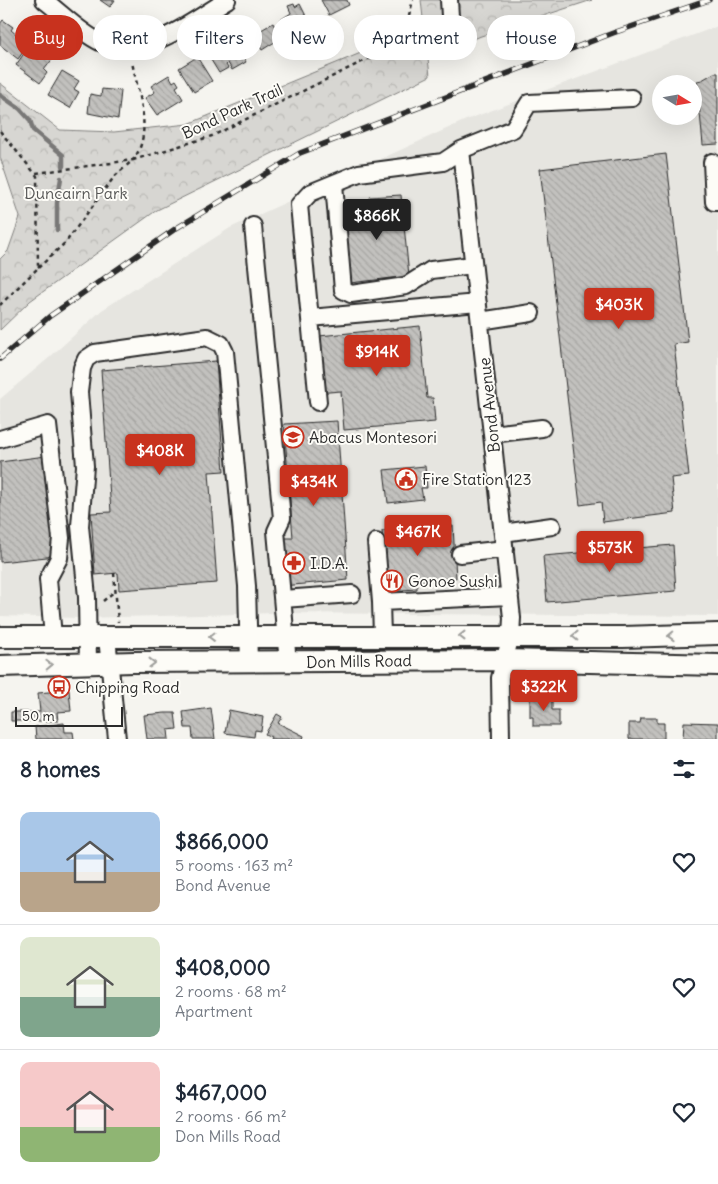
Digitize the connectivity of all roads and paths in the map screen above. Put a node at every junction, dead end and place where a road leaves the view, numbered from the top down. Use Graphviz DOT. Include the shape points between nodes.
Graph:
graph roads {
  1 [pos="44,0"];
  2 [pos="227,0"];
  3 [pos="413,0"];
  4 [pos="167,35"];
  5 [pos="93,37"];
  6 [pos="131,60"];
  7 [pos="632,98"];
  8 [pos="0,130"];
  9 [pos="461,150"];
  10 [pos="133,160"];
  11 [pos="712,162"];
  12 [pos="36,173"];
  13 [pos="334,184"];
  14 [pos="718,202"];
  15 [pos="253,226"];
  16 [pos="473,265"];
  17 [pos="38,268"];
  18 [pos="478,302"];
  19 [pos="0,305"];
  20 [pos="531,313"];
  21 [pos="310,318"];
  22 [pos="480,321"];
  23 [pos="318,402"];
  24 [pos="542,428"];
  25 [pos="492,434"];
  26 [pos="0,440"];
  27 [pos="552,526"];
  28 [pos="504,541"];
  29 [pos="376,542"];
  30 [pos="460,554"];
  31 [pos="114,573"];
  32 [pos="352,594"];
  33 [pos="510,596"];
  34 [pos="283,599"];
  35 [pos="381,602"];
  36 [pos="104,633"];
  37 [pos="718,634"];
  38 [pos="286,636"];
  39 [pos="382,636"];
  40 [pos="511,636"];
  41 [pos="53,637"];
  42 [pos="248,637"];
  43 [pos="623,637"];
  44 [pos="0,638"];
  45 [pos="505,660"];
  46 [pos="288,662"];
  47 [pos="109,663"];
  48 [pos="249,663"];
  49 [pos="623,663"];
  50 [pos="88,664"];
  51 [pos="718,665"];
  52 [pos="0,666"];
  53 [pos="117,739"];
  54 [pos="501,739"];
  1 -- 5 [label="street"];
  2 -- 4 [label="street"];
  3 -- 10 [label="path, Bond Park Trail" via="405,32 392,47 212,136"];
  6 -- 10 [label="path" via="144,131 143,144"];
  7 -- 9 [label="street" via="528,103 513,129"];
  8 -- 12 [label="path"];
  9 -- 13 [label="street" via="443,162 359,173"];
  9 -- 16 [label="street, Bond Avenue"];
  10 -- 12 [label="path"];
  10 -- 17 [label="path, Bond Park Trail" via="114,177 66,242"];
  11 -- 14 [label="street" via="714,202"];
  12 -- 17 [label="path"];
  13 -- 16 [label="street" via="343,290 346,293 406,286 431,270"];
  13 -- 21 [label="street" via="310,193 299,205"];
  15 -- 34 [label="street" via="282,518 276,531"];
  16 -- 18 [label="street, Bond Avenue"];
  17 -- 19 [label="path, Bond Park Trail"];
  18 -- 21 [label="street"];
  18 -- 22 [label="street, Bond Avenue"];
  20 -- 22 [label="street"];
  21 -- 23 [label="street"];
  22 -- 25 [label="street, Bond Avenue"];
  24 -- 25 [label="street"];
  25 -- 28 [label="street, Bond Avenue"];
  26 -- 41 [label="street" via="48,425 61,538 59,558 48,579"];
  27 -- 28 [label="street"];
  28 -- 30 [label="street"];
  28 -- 33 [label="street, Bond Avenue"];
  29 -- 35 [label="street"];
  31 -- 36 [label="path"];
  32 -- 34 [label="street"];
  33 -- 35 [label="street"];
  33 -- 40 [label="street, Bond Avenue"];
  34 -- 38 [label="street"];
  35 -- 39 [label="street"];
  36 -- 41 [label="main road, Don Mills Road"];
  42 -- 36 [label="main road, Don Mills Road, one-way"];
  36 -- 42 [label="street" via="87,597 80,526 85,466 79,392 82,368 86,359 95,353 207,337 221,344 225,352 247,586"];
  36 -- 47 [label="street"];
  36 -- 50 [label="street"];
  37 -- 43 [label="main road, Don Mills Road, one-way"];
  38 -- 39 [label="main road, Don Mills Road"];
  38 -- 42 [label="main road, Don Mills Road"];
  38 -- 46 [label="street"];
  40 -- 39 [label="main road, Don Mills Road, one-way"];
  43 -- 40 [label="main road, Don Mills Road, one-way"];
  40 -- 45 [label="street, Bond Avenue"];
  41 -- 44 [label="main road, Don Mills Road"];
  42 -- 48 [label="street"];
  43 -- 49 [label="main road"];
  45 -- 46 [label="main road, Don Mills Road"];
  45 -- 49 [label="main road, Don Mills Road"];
  45 -- 54 [label="street, Bond Avenue" via="500,678"];
  46 -- 48 [label="main road, Don Mills Road"];
  47 -- 48 [label="main road, Don Mills Road, one-way"];
  47 -- 50 [label="main road, Don Mills Road"];
  47 -- 53 [label="street"];
  49 -- 51 [label="main road, Don Mills Road"];
  52 -- 50 [label="main road, Don Mills Road, one-way"];
}
